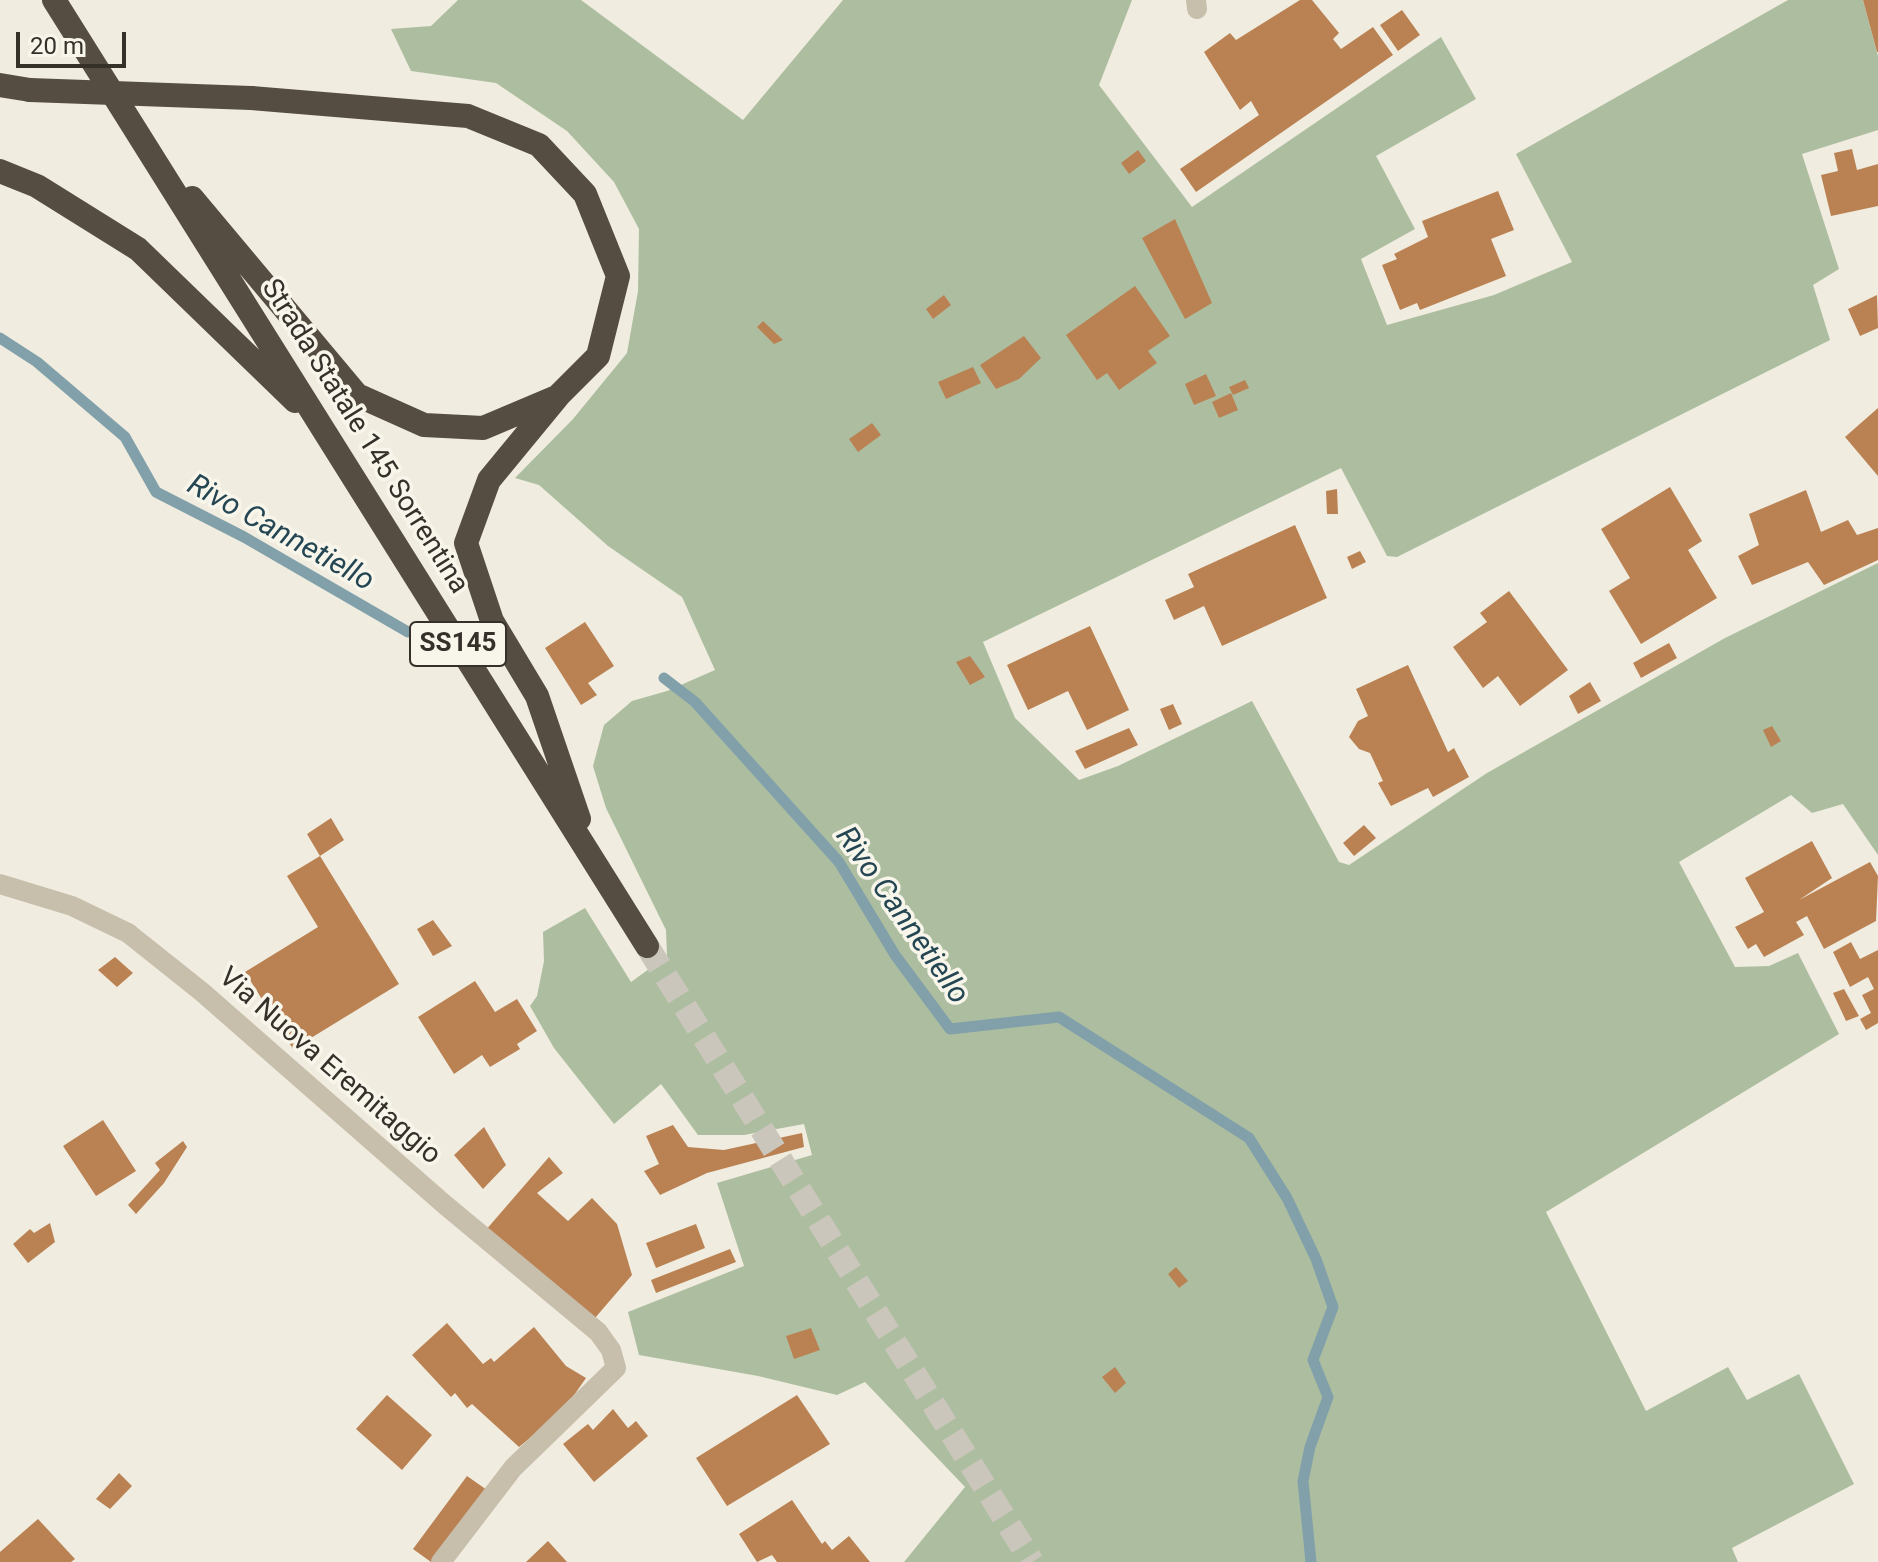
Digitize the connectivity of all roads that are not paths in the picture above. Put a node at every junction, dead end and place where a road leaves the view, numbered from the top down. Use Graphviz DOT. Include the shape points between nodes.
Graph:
graph roads {
  1 [pos="54,0"];
  2 [pos="0,85"];
  3 [pos="134,131"];
  4 [pos="0,171"];
  5 [pos="559,395"];
  6 [pos="324,428"];
  7 [pos="593,859"];
  8 [pos="0,884"];
  9 [pos="647,946"];
  10 [pos="441,1562"];
  1 -- 3 [label="highway, Strada Statale 145 Sorrentina / SS145"];
  2 -- 5 [label="highway, bridge" via="468,116 539,145 585,194 618,276 598,356"];
  3 -- 5 [label="highway" via="357,395 424,425 483,428"];
  3 -- 6 [label="highway, Strada Statale 145 Sorrentina / SS145"];
  4 -- 6 [label="highway" via="37,186 138,249"];
  5 -- 7 [label="highway" via="489,480 466,543 492,621 537,696"];
  6 -- 7 [label="highway, Strada Statale 145 Sorrentina / SS145"];
  7 -- 9 [label="highway, Strada Statale 145 Sorrentina / SS145"];
  8 -- 10 [label="street, Via Nuova Eremitaggio" via="72,906 128,933 598,1332 611,1350 616,1368 513,1468"];
}
